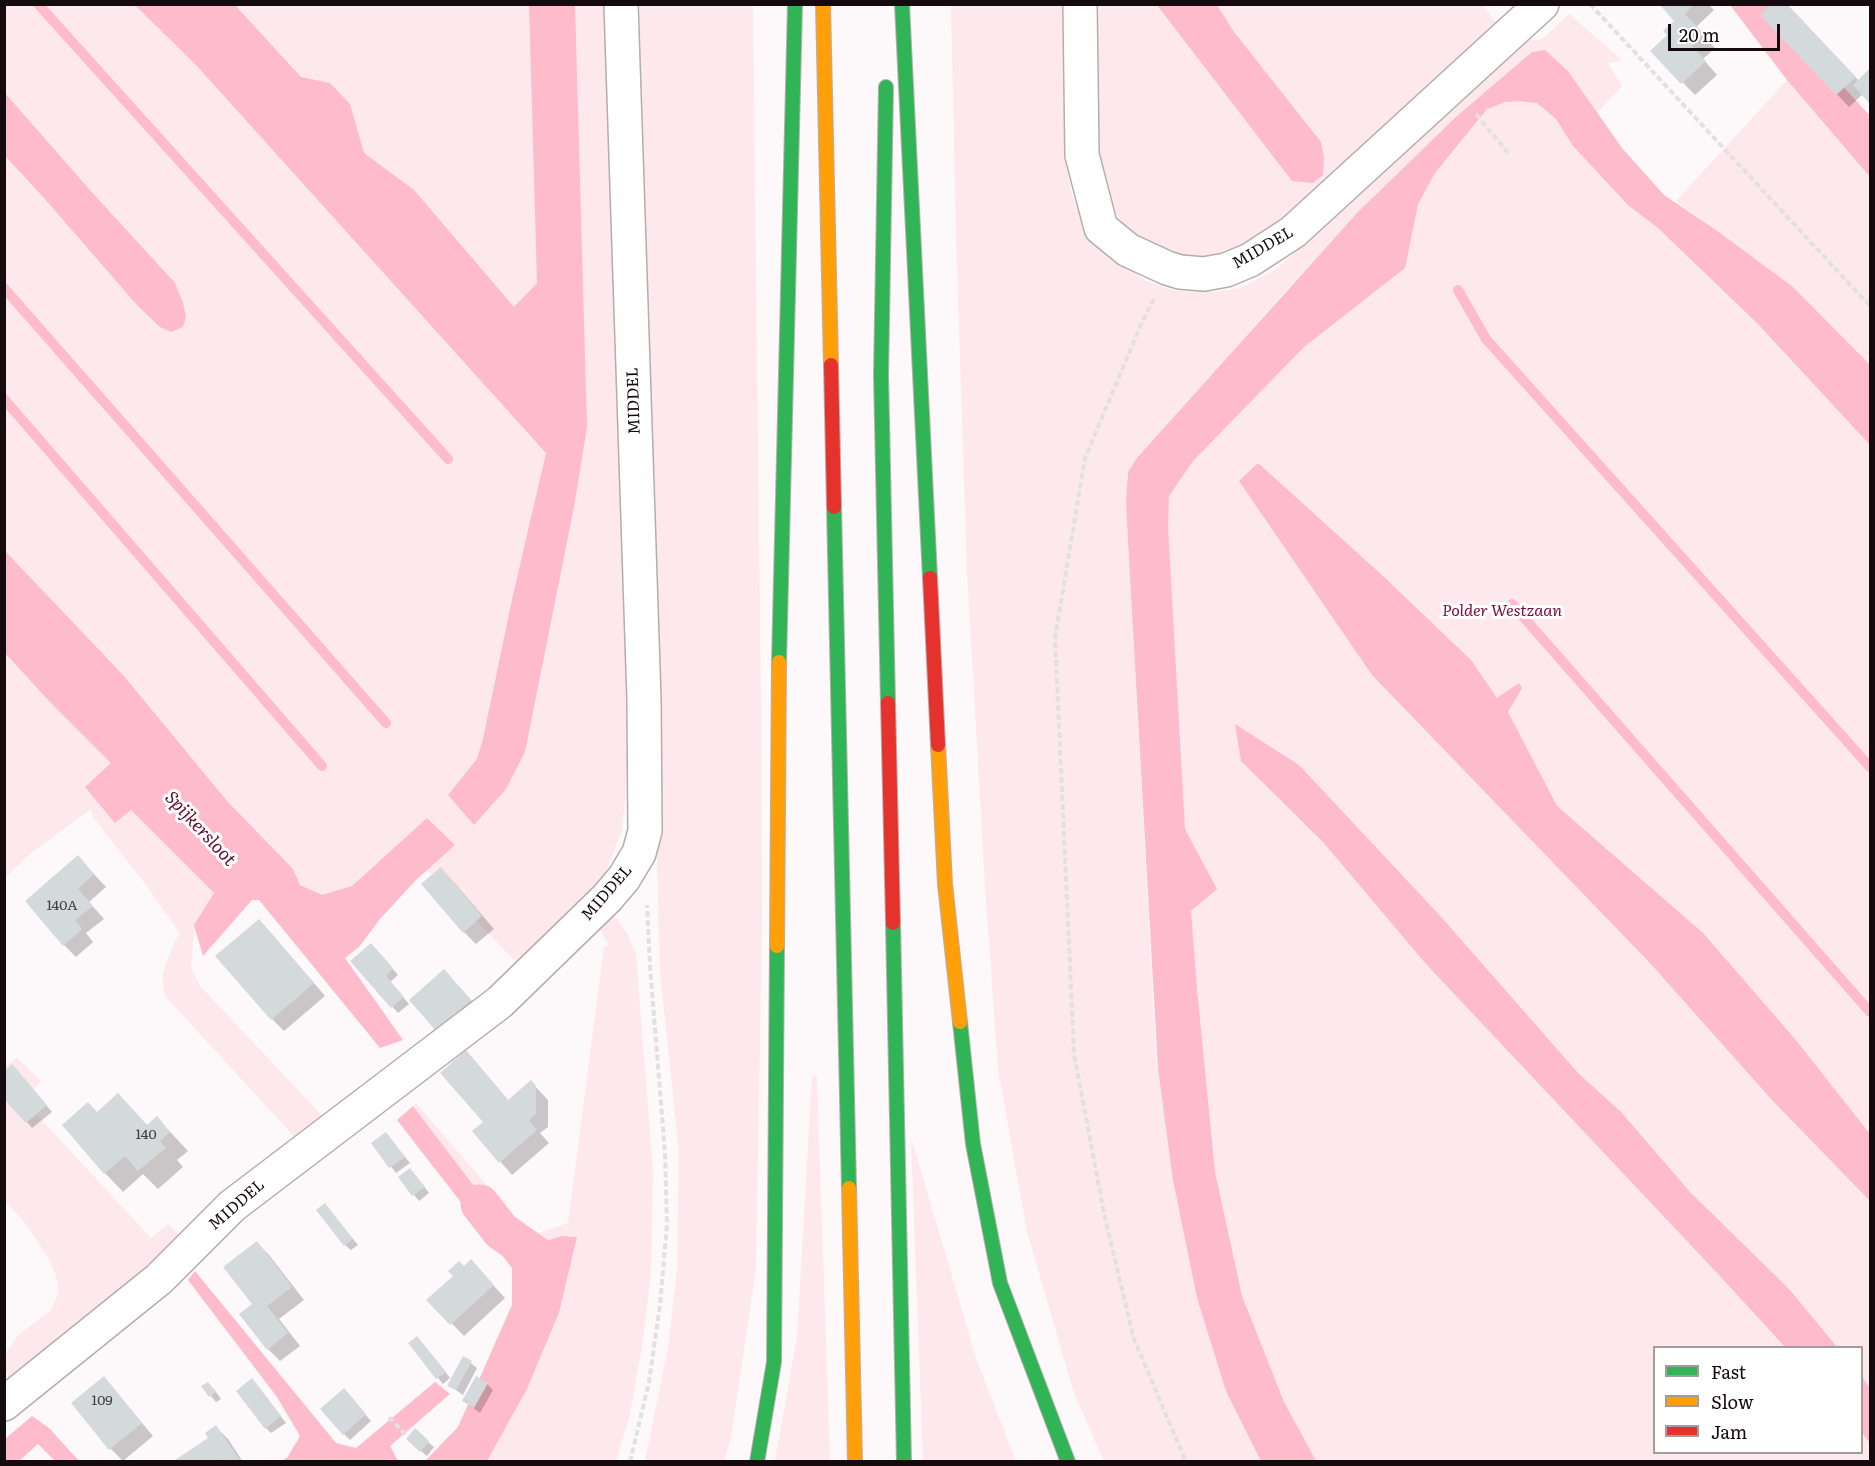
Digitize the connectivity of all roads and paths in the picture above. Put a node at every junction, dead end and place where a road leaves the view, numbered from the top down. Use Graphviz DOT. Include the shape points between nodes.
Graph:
graph roads {
  1 [pos="621,4"];
  2 [pos="795,4"];
  3 [pos="824,4"];
  4 [pos="902,4"];
  5 [pos="1080,4"];
  6 [pos="1542,4"];
  7 [pos="1590,4"];
  8 [pos="886,76"];
  9 [pos="1482,121"];
  10 [pos="1508,153"];
  11 [pos="1167,268"];
  12 [pos="1870,306"];
  13 [pos="647,898"];
  14 [pos="4,1404"];
  15 [pos="389,1417"];
  16 [pos="406,1435"];
  17 [pos="630,1461"];
  18 [pos="757,1461"];
  19 [pos="855,1461"];
  20 [pos="904,1461"];
  21 [pos="1068,1461"];
  22 [pos="1186,1461"];
  1 -- 14 [label="street, MIDDEL" via="644,699 645,831 639,854 607,898 500,1002 232,1206 159,1279"];
  2 -- 18 [label="highway" via="779,667 774,1362"];
  3 -- 19 [label="highway"];
  4 -- 21 [label="highway" via="945,884 973,1144 1000,1283"];
  5 -- 11 [label="street, MIDDEL" via="1082,155 1101,228 1128,250"];
  6 -- 11 [label="street, MIDDEL" via="1293,232 1250,260 1226,270 1204,274"];
  7 -- 12 [label="path"];
  8 -- 20 [label="highway" via="881,387"];
  9 -- 10 [label="path"];
  11 -- 22 [label="path" via="1085,458 1055,638 1074,1054 1105,1218 1134,1339"];
  13 -- 17 [label="path" via="667,1224 649,1382"];
  15 -- 16 [label="path"];
}
